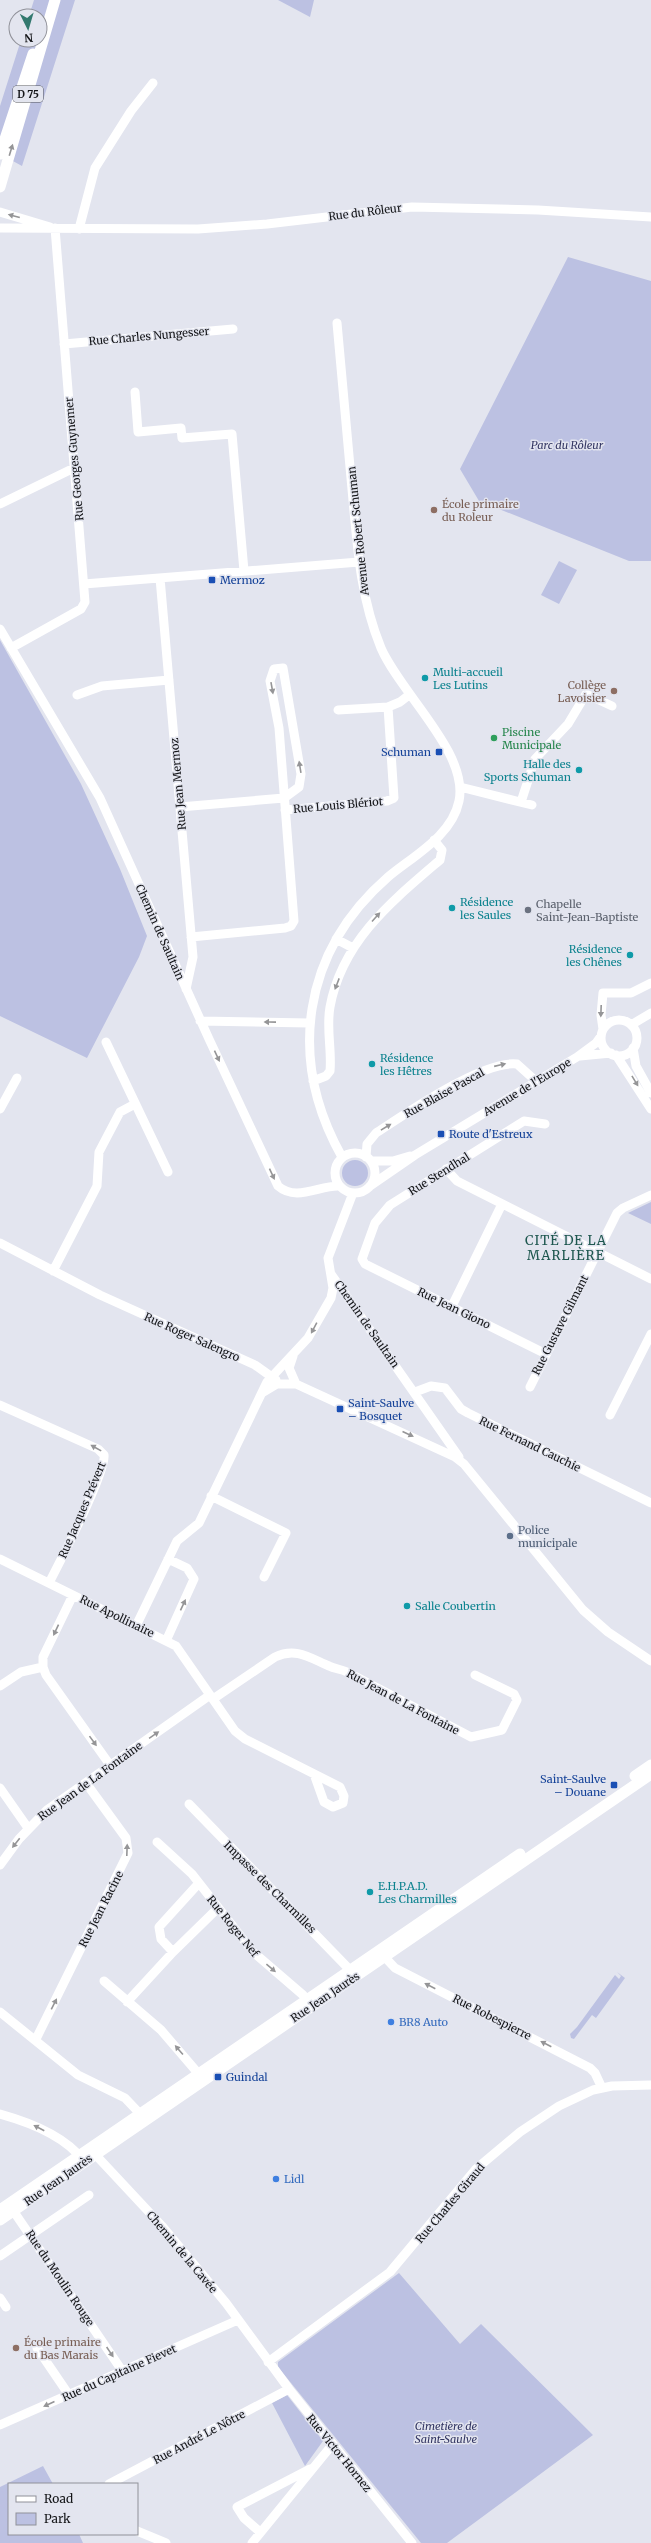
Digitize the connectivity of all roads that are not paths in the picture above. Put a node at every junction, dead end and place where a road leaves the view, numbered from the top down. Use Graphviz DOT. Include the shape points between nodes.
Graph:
graph roads {
  1 [pos="53,0"];
  2 [pos="48,13"];
  3 [pos="35,48"];
  4 [pos="152,83"];
  5 [pos="0,154"];
  6 [pos="0,188"];
  7 [pos="0,212"];
  8 [pos="651,216"];
  9 [pos="0,228"];
  10 [pos="56,228"];
  11 [pos="79,229"];
  12 [pos="337,323"];
  13 [pos="233,329"];
  14 [pos="64,344"];
  15 [pos="134,392"];
  16 [pos="74,468"];
  17 [pos="0,504"];
  18 [pos="359,562"];
  19 [pos="244,571"];
  20 [pos="160,578"];
  21 [pos="84,584"];
  22 [pos="0,629"];
  23 [pos="11,648"];
  24 [pos="169,680"];
  25 [pos="77,695"];
  26 [pos="409,695"];
  27 [pos="388,706"];
  28 [pos="612,706"];
  29 [pos="338,710"];
  30 [pos="460,787"];
  31 [pos="284,798"];
  32 [pos="521,802"];
  33 [pos="532,804"];
  34 [pos="180,807"];
  35 [pos="285,810"];
  36 [pos="434,840"];
  37 [pos="191,937"];
  38 [pos="336,939"];
  39 [pos="353,948"];
  40 [pos="651,984"];
  41 [pos="186,989"];
  42 [pos="651,1013"];
  43 [pos="200,1021"];
  44 [pos="309,1023"];
  45 [pos="631,1025"];
  46 [pos="602,1032"];
  47 [pos="106,1042"];
  48 [pos="633,1048"];
  49 [pos="614,1054"];
  50 [pos="577,1057"];
  51 [pos="16,1078"];
  52 [pos="313,1081"];
  53 [pos="536,1082"];
  54 [pos="651,1093"];
  55 [pos="135,1104"];
  56 [pos="0,1109"];
  57 [pos="651,1109"];
  58 [pos="545,1124"];
  59 [pos="415,1154"];
  60 [pos="342,1157"];
  61 [pos="368,1159"];
  62 [pos="446,1169"];
  63 [pos="168,1172"];
  64 [pos="339,1186"];
  65 [pos="370,1186"];
  66 [pos="353,1193"];
  67 [pos="651,1195"];
  68 [pos="502,1204"];
  69 [pos="0,1243"];
  70 [pos="597,1252"];
  71 [pos="362,1261"];
  72 [pos="53,1271"];
  73 [pos="330,1273"];
  74 [pos="651,1279"];
  75 [pos="331,1298"];
  76 [pos="347,1298"];
  77 [pos="452,1306"];
  78 [pos="651,1334"];
  79 [pos="546,1354"];
  80 [pos="293,1355"];
  81 [pos="270,1377"];
  82 [pos="285,1383"];
  83 [pos="296,1384"];
  84 [pos="530,1387"];
  85 [pos="415,1392"];
  86 [pos="262,1393"];
  87 [pos="0,1405"];
  88 [pos="610,1416"];
  89 [pos="441,1432"];
  90 [pos="429,1443"];
  91 [pos="464,1464"];
  92 [pos="211,1496"];
  93 [pos="651,1503"];
  94 [pos="0,1559"];
  95 [pos="168,1559"];
  96 [pos="264,1577"];
  97 [pos="49,1583"];
  98 [pos="73,1595"];
  99 [pos="136,1626"];
  100 [pos="166,1641"];
  101 [pos="651,1661"];
  102 [pos="43,1667"];
  103 [pos="475,1675"];
  104 [pos="0,1686"];
  105 [pos="211,1697"];
  106 [pos="110,1766"];
  107 [pos="650,1771"];
  108 [pos="314,1774"];
  109 [pos="86,1782"];
  110 [pos="0,1788"];
  111 [pos="189,1804"];
  112 [pos="28,1828"];
  113 [pos="157,1842"];
  114 [pos="0,1865"];
  115 [pos="199,1883"];
  116 [pos="218,1908"];
  117 [pos="173,1952"];
  118 [pos="382,1954"];
  119 [pos="350,1970"];
  120 [pos="104,1981"];
  121 [pos="127,2002"];
  122 [pos="310,2003"];
  123 [pos="0,2012"];
  124 [pos="36,2039"];
  125 [pos="201,2077"];
  126 [pos="651,2085"];
  127 [pos="602,2088"];
  128 [pos="0,2114"];
  129 [pos="143,2117"];
  130 [pos="92,2152"];
  131 [pos="82,2159"];
  132 [pos="89,2195"];
  133 [pos="8,2209"];
  134 [pos="0,2220"];
  135 [pos="31,2235"];
  136 [pos="0,2256"];
  137 [pos="0,2298"];
  138 [pos="6,2307"];
  139 [pos="238,2320"];
  140 [pos="37,2348"];
  141 [pos="268,2362"];
  142 [pos="123,2372"];
  143 [pos="289,2389"];
  144 [pos="69,2395"];
  145 [pos="0,2425"];
  146 [pos="332,2445"];
  147 [pos="313,2468"];
  148 [pos="111,2483"];
  149 [pos="138,2531"];
  150 [pos="260,2532"];
  151 [pos="166,2543"];
  152 [pos="252,2543"];
  153 [pos="412,2543"];
  1 -- 2 [label="main road, D 75"];
  6 -- 1 [label="main road, D 75, one-way"];
  3 -- 5 [label="main road, D 75"];
  4 -- 11 [label="street" via="95,168"];
  10 -- 7 [label="street, Rue du Rôleur, one-way"];
  8 -- 11 [label="street, Rue du Rôleur" via="412,207 235,226 145,230"];
  9 -- 10 [label="street, Rue du Rôleur"];
  10 -- 11 [label="street, Rue du Rôleur"];
  10 -- 14 [label="street, Rue Georges Guynemer"];
  12 -- 18 [label="street, Avenue Robert Schuman"];
  13 -- 14 [label="street, Rue Charles Nungesser"];
  14 -- 16 [label="street, Rue Georges Guynemer"];
  15 -- 19 [label="street" via="138,432 181,428 182,438 232,434"];
  16 -- 17 [label="street"];
  16 -- 21 [label="street, Rue Georges Guynemer"];
  18 -- 19 [label="street"];
  18 -- 26 [label="street, Avenue Robert Schuman" via="365,601 377,637"];
  19 -- 20 [label="street"];
  20 -- 21 [label="street"];
  20 -- 24 [label="street, Rue Jean Mermoz"];
  21 -- 23 [label="street, Rue Georges Guynemer" via="85,602 81,609"];
  22 -- 23 [label="street, Chemin de Saultain"];
  23 -- 41 [label="street, Chemin de Saultain" via="94,786"];
  24 -- 25 [label="street" via="102,686"];
  24 -- 34 [label="street, Rue Jean Mermoz"];
  26 -- 27 [label="street" via="400,702"];
  26 -- 30 [label="street, Avenue Robert Schuman" via="453,758"];
  27 -- 29 [label="street"];
  27 -- 35 [label="street, Rue Louis Blériot" via="394,798 387,802"];
  28 -- 32 [label="street" via="586,694 568,724 535,759"];
  30 -- 32 [label="street"];
  30 -- 36 [label="street" via="455,815"];
  31 -- 31 [label="street, one-way" via="299,787 301,778 284,671 278,667 272,672 270,680 280,728"];
  31 -- 34 [label="street, Rue Louis Blériot"];
  31 -- 35 [label="street"];
  32 -- 33 [label="street"];
  34 -- 37 [label="street, Rue Jean Mermoz"];
  35 -- 37 [label="street" via="292,924 285,928"];
  36 -- 38 [label="street" via="363,901"];
  39 -- 36 [label="street, one-way" via="380,912 440,860 442,850"];
  37 -- 41 [label="street, Rue Jean Mermoz" via="192,965"];
  38 -- 39 [label="street"];
  38 -- 44 [label="street" via="315,991"];
  39 -- 52 [label="street, one-way" via="330,1007 330,1071 326,1076"];
  40 -- 46 [label="street, one-way" via="631,994 603,993"];
  41 -- 43 [label="street, Chemin de Saultain"];
  42 -- 45 [label="street"];
  44 -- 43 [label="street, one-way"];
  43 -- 64 [label="street, Chemin de Saultain, one-way" via="278,1186 296,1192"];
  44 -- 52 [label="street"];
  45 -- 46 [label="street" via="617,1020 609,1023"];
  45 -- 48 [label="street" via="636,1036"];
  46 -- 49 [label="street" via="602,1045"];
  46 -- 50 [label="street, Avenue de l'Europe" via="596,1043"];
  47 -- 55 [label="street"];
  48 -- 49 [label="street" via="626,1054"];
  48 -- 54 [label="street" via="637,1068"];
  49 -- 50 [label="street, Avenue de l'Europe"];
  49 -- 57 [label="street, one-way"];
  50 -- 53 [label="street, Avenue de l'Europe"];
  51 -- 56 [label="street"];
  52 -- 60 [label="street" via="327,1126"];
  53 -- 59 [label="street, Avenue de l'Europe"];
  61 -- 53 [label="street, Rue Blaise Pascal, one-way" via="367,1144 376,1133 485,1070 517,1064"];
  55 -- 63 [label="street"];
  55 -- 72 [label="street" via="120,1112 99,1152 96,1186"];
  58 -- 62 [label="street, Rue Stendhal" via="524,1121"];
  59 -- 61 [label="street, Avenue de l'Europe" via="393,1161"];
  59 -- 65 [label="street, Avenue de l'Europe"];
  60 -- 61 [label="street" via="354,1153"];
  60 -- 64 [label="street" via="334,1172"];
  61 -- 65 [label="street" via="375,1174"];
  62 -- 68 [label="street" via="457,1181"];
  62 -- 71 [label="street, Rue Stendhal" via="400,1198 382,1213 362,1254"];
  64 -- 66 [label="street"];
  65 -- 66 [label="street" via="365,1191"];
  66 -- 73 [label="street, Chemin de Saultain" via="329,1254"];
  67 -- 70 [label="street, Rue Gustave Gilmant" via="619,1211"];
  68 -- 70 [label="street"];
  68 -- 77 [label="street"];
  69 -- 72 [label="street, Rue Roger Salengro"];
  70 -- 74 [label="street"];
  70 -- 79 [label="street, Rue Gustave Gilmant"];
  71 -- 77 [label="street, Rue Jean Giono"];
  72 -- 81 [label="street, Rue Roger Salengro" via="255,1365"];
  73 -- 75 [label="street" via="333,1288"];
  73 -- 76 [label="street, Chemin de Saultain"];
  75 -- 76 [label="street" via="341,1294"];
  75 -- 80 [label="street, one-way" via="308,1338"];
  76 -- 85 [label="street, Chemin de Saultain"];
  77 -- 79 [label="street, Rue Jean Giono"];
  78 -- 88 [label="street"];
  79 -- 84 [label="street, Rue Gustave Gilmant"];
  80 -- 81 [label="street"];
  80 -- 83 [label="street" via="289,1368"];
  81 -- 82 [label="street, Rue Roger Salengro"];
  81 -- 86 [label="street"];
  82 -- 83 [label="street"];
  82 -- 86 [label="street" via="271,1386"];
  83 -- 90 [label="street, one-way"];
  85 -- 89 [label="street, Chemin de Saultain"];
  85 -- 93 [label="street, Rue Fernand Cauchie" via="431,1386 445,1388 461,1409 468,1413"];
  86 -- 92 [label="street"];
  97 -- 87 [label="street, Rue Jacques Prévert, one-way" via="104,1465 104,1455 98,1449"];
  89 -- 90 [label="street" via="438,1438"];
  89 -- 91 [label="street, Chemin de Saultain"];
  90 -- 91 [label="street"];
  91 -- 101 [label="street" via="583,1610 608,1632"];
  92 -- 95 [label="street" via="199,1523 180,1538"];
  92 -- 96 [label="street" via="286,1533"];
  94 -- 97 [label="street, Rue Apollinaire"];
  95 -- 99 [label="street"];
  100 -- 95 [label="street, one-way" via="194,1579 187,1568"];
  97 -- 98 [label="street, Rue Apollinaire"];
  98 -- 99 [label="street, Rue Apollinaire"];
  98 -- 102 [label="street, one-way" via="43,1657"];
  99 -- 100 [label="street, Rue Apollinaire"];
  100 -- 105 [label="street, Rue Apollinaire" via="181,1651"];
  102 -- 104 [label="street" via="21,1672"];
  102 -- 106 [label="street, one-way"];
  103 -- 105 [label="street, Rue Jean de La Fontaine" via="514,1694 517,1700 502,1730 471,1737 347,1672 298,1652 275,1657"];
  106 -- 105 [label="street, Rue Jean de La Fontaine, one-way"];
  105 -- 108 [label="street, Rue Apollinaire" via="232,1728 241,1736"];
  106 -- 109 [label="street, Rue Jean de La Fontaine"];
  107 -- 118 [label="main road, Rue Jean Jaurès"];
  109 -- 112 [label="street, Rue Jean de La Fontaine" via="51,1807"];
  124 -- 109 [label="street, Rue Jean Racine, one-way" via="128,1853 126,1838"];
  110 -- 112 [label="street"];
  111 -- 119 [label="street, Impasse des Charmilles"];
  112 -- 114 [label="street, Rue Jean de La Fontaine, one-way"];
  113 -- 115 [label="street, Rue Roger Nef"];
  115 -- 116 [label="street, Rue Roger Nef"];
  115 -- 117 [label="street" via="159,1927 161,1940"];
  116 -- 117 [label="street"];
  116 -- 122 [label="street, Rue Roger Nef, one-way" via="253,1952"];
  117 -- 121 [label="street"];
  118 -- 119 [label="main road, Rue Jean Jaurès"];
  118 -- 122 [label="main road, Rue Jean Jaurès"];
  127 -- 118 [label="street, Rue Robespierre, one-way" via="595,2073 580,2062 395,1968"];
  119 -- 122 [label="main road, Rue Jean Jaurès"];
  120 -- 121 [label="street"];
  125 -- 121 [label="street, one-way" via="161,2030"];
  122 -- 125 [label="main road, Rue Jean Jaurès"];
  123 -- 124 [label="street"];
  124 -- 129 [label="street" via="76,2074 116,2092"];
  125 -- 129 [label="main road, Rue Jean Jaurès"];
  126 -- 127 [label="street, Rue Charles Giraud"];
  127 -- 141 [label="street, Rue Charles Giraud" via="556,2108 499,2149 471,2176 393,2270"];
  131 -- 128 [label="street, one-way" via="71,2146 42,2129"];
  129 -- 130 [label="main road, Rue Jean Jaurès"];
  130 -- 131 [label="main road, Rue Jean Jaurès"];
  130 -- 139 [label="street, Chemin de la Cavée" via="162,2226"];
  131 -- 133 [label="main road, Rue Jean Jaurès"];
  132 -- 135 [label="street"];
  133 -- 134 [label="main road, Rue Jean Jaurès"];
  133 -- 135 [label="street, Rue du Moulin Rouge"];
  135 -- 136 [label="street"];
  135 -- 142 [label="street, Rue du Moulin Rouge, one-way"];
  137 -- 138 [label="street"];
  139 -- 141 [label="street, Chemin de la Cavée"];
  139 -- 142 [label="street, Rue du Capitaine Fievet"];
  140 -- 144 [label="street"];
  141 -- 143 [label="street, Rue Victor Hornez"];
  142 -- 144 [label="street, Rue du Capitaine Fievet"];
  143 -- 146 [label="street, Rue Victor Hornez"];
  143 -- 148 [label="street, Rue André Le Nôtre"];
  144 -- 145 [label="street, Rue du Capitaine Fievet, one-way"];
  146 -- 147 [label="street"];
  146 -- 153 [label="street, Rue Victor Hornez"];
  147 -- 150 [label="street"];
  147 -- 150 [label="street" via="237,2507 244,2518"];
  149 -- 151 [label="street"];
  150 -- 152 [label="street"];
}
